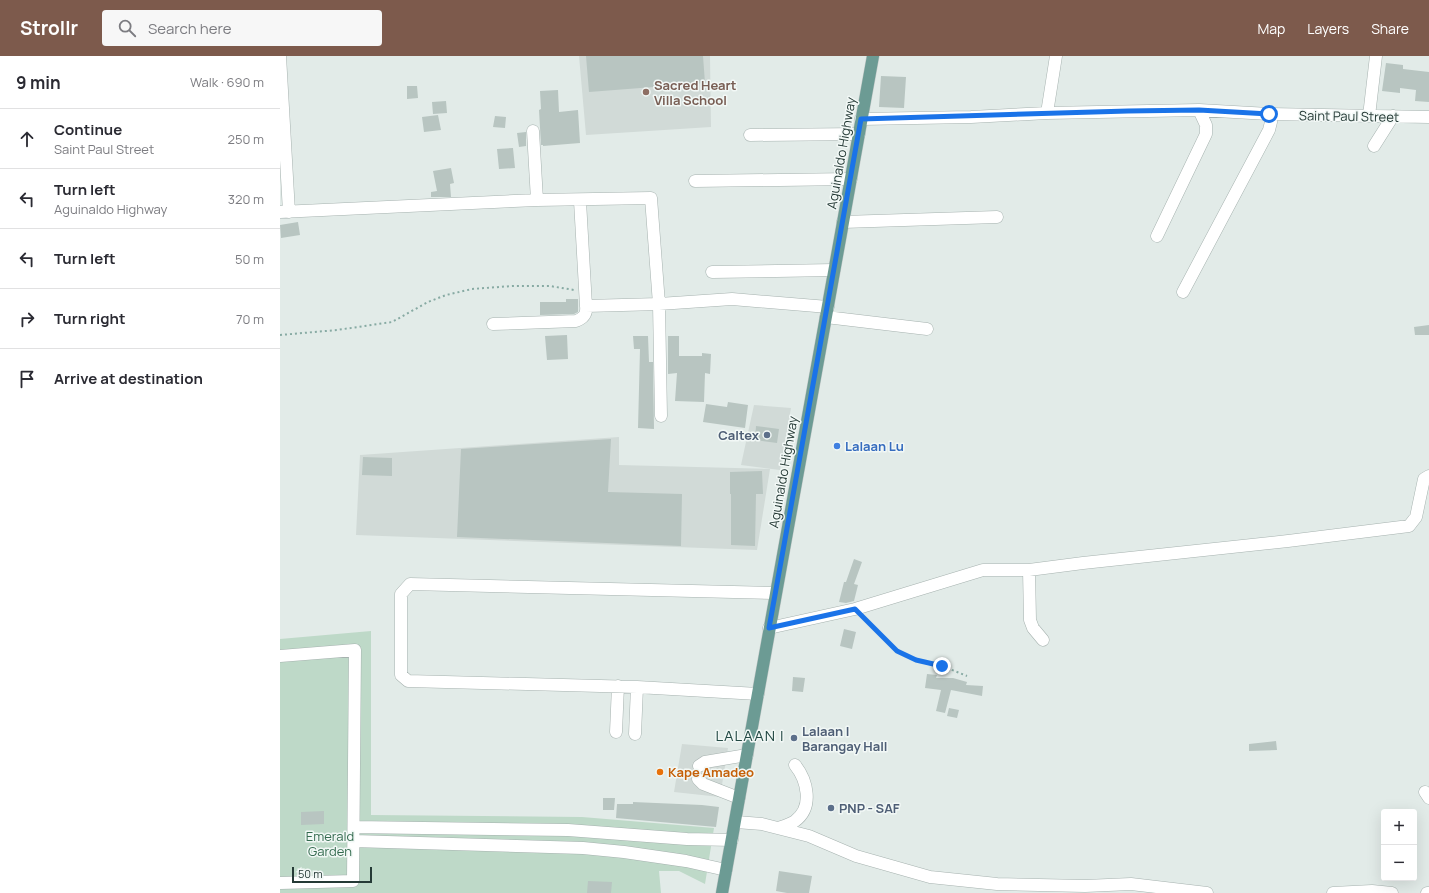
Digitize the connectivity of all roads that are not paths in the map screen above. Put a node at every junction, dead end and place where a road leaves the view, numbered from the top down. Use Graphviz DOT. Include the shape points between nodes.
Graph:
graph roads {
  1 [pos="280,56"];
  2 [pos="873,56"];
  3 [pos="1056,56"];
  4 [pos="1376,56"];
  5 [pos="1199,110"];
  6 [pos="1047,113"];
  7 [pos="1269,114"];
  8 [pos="1369,116"];
  9 [pos="1393,116"];
  10 [pos="1429,117"];
  11 [pos="861,119"];
  12 [pos="533,131"];
  13 [pos="859,134"];
  14 [pos="750,135"];
  15 [pos="1374,146"];
  16 [pos="851,179"];
  17 [pos="695,181"];
  18 [pos="537,200"];
  19 [pos="580,201"];
  20 [pos="284,212"];
  21 [pos="997,217"];
  22 [pos="843,222"];
  23 [pos="1157,236"];
  24 [pos="834,270"];
  25 [pos="712,272"];
  26 [pos="1183,292"];
  27 [pos="659,304"];
  28 [pos="586,306"];
  29 [pos="827,312"];
  30 [pos="493,324"];
  31 [pos="927,329"];
  32 [pos="661,416"];
  33 [pos="1429,476"];
  34 [pos="1029,570"];
  35 [pos="775,593"];
  36 [pos="769,628"];
  37 [pos="1043,640"];
  38 [pos="280,656"];
  39 [pos="618,686"];
  40 [pos="637,686"];
  41 [pos="758,694"];
  42 [pos="616,732"];
  43 [pos="635,734"];
  44 [pos="747,755"];
  45 [pos="795,765"];
  46 [pos="699,766"];
  47 [pos="698,779"];
  48 [pos="739,798"];
  49 [pos="736,822"];
  50 [pos="354,827"];
  51 [pos="778,828"];
  52 [pos="732,840"];
  53 [pos="354,841"];
  54 [pos="726,870"];
  55 [pos="280,883"];
  56 [pos="722,893"];
  57 [pos="1207,893"];
  58 [pos="1333,893"];
  59 [pos="1392,893"];
  1 -- 20 [label="street"];
  2 -- 11 [label="main road, Aguinaldo Highway"];
  3 -- 6 [label="street"];
  4 -- 8 [label="street"];
  5 -- 6 [label="street, Saint Paul Street"];
  5 -- 7 [label="street, Saint Paul Street"];
  5 -- 23 [label="street" via="1206,125 1206,134"];
  6 -- 11 [label="street, Saint Paul Street"];
  7 -- 8 [label="street, Saint Paul Street"];
  7 -- 26 [label="street" via="1269,130"];
  8 -- 9 [label="street, Saint Paul Street"];
  9 -- 10 [label="street, Saint Paul Street"];
  9 -- 15 [label="street"];
  11 -- 13 [label="main road, Aguinaldo Highway"];
  12 -- 18 [label="street"];
  13 -- 14 [label="street"];
  13 -- 16 [label="main road, Aguinaldo Highway"];
  16 -- 17 [label="street"];
  16 -- 22 [label="main road, Aguinaldo Highway"];
  18 -- 19 [label="street"];
  18 -- 20 [label="street"];
  19 -- 27 [label="street" via="651,198"];
  19 -- 28 [label="street"];
  21 -- 22 [label="street"];
  22 -- 24 [label="main road, Aguinaldo Highway"];
  24 -- 25 [label="street"];
  24 -- 29 [label="main road, Aguinaldo Highway"];
  27 -- 28 [label="street"];
  27 -- 29 [label="street" via="732,299"];
  27 -- 32 [label="street"];
  28 -- 30 [label="street" via="584,316 576,321"];
  29 -- 31 [label="street"];
  29 -- 35 [label="main road, Aguinaldo Highway"];
  33 -- 34 [label="street" via="1424,479 1416,517 1409,526"];
  34 -- 36 [label="street" via="983,570 855,609"];
  34 -- 37 [label="street" via="1030,620"];
  35 -- 36 [label="main road, Aguinaldo Highway"];
  35 -- 39 [label="street" via="410,584 401,594 401,675 408,681"];
  36 -- 41 [label="main road, Aguinaldo Highway"];
  38 -- 50 [label="street" via="355,650"];
  39 -- 40 [label="street"];
  39 -- 42 [label="street"];
  40 -- 41 [label="street"];
  40 -- 43 [label="street"];
  41 -- 44 [label="main road, Aguinaldo Highway"];
  44 -- 46 [label="street" via="705,762"];
  44 -- 48 [label="main road, Aguinaldo Highway"];
  45 -- 51 [label="street" via="806,783 806,804 796,821"];
  47 -- 48 [label="street" via="703,784"];
  48 -- 49 [label="main road, Aguinaldo Highway"];
  49 -- 51 [label="street"];
  49 -- 52 [label="main road, Aguinaldo Highway"];
  50 -- 52 [label="street" via="568,830"];
  50 -- 53 [label="street"];
  51 -- 57 [label="street" via="809,836 856,856 930,877 997,884 1131,884"];
  52 -- 54 [label="main road, Aguinaldo Highway"];
  53 -- 54 [label="street" via="583,848 678,860"];
  53 -- 55 [label="street" via="353,881"];
  54 -- 56 [label="main road, Aguinaldo Highway"];
  58 -- 59 [label="street"];
}
